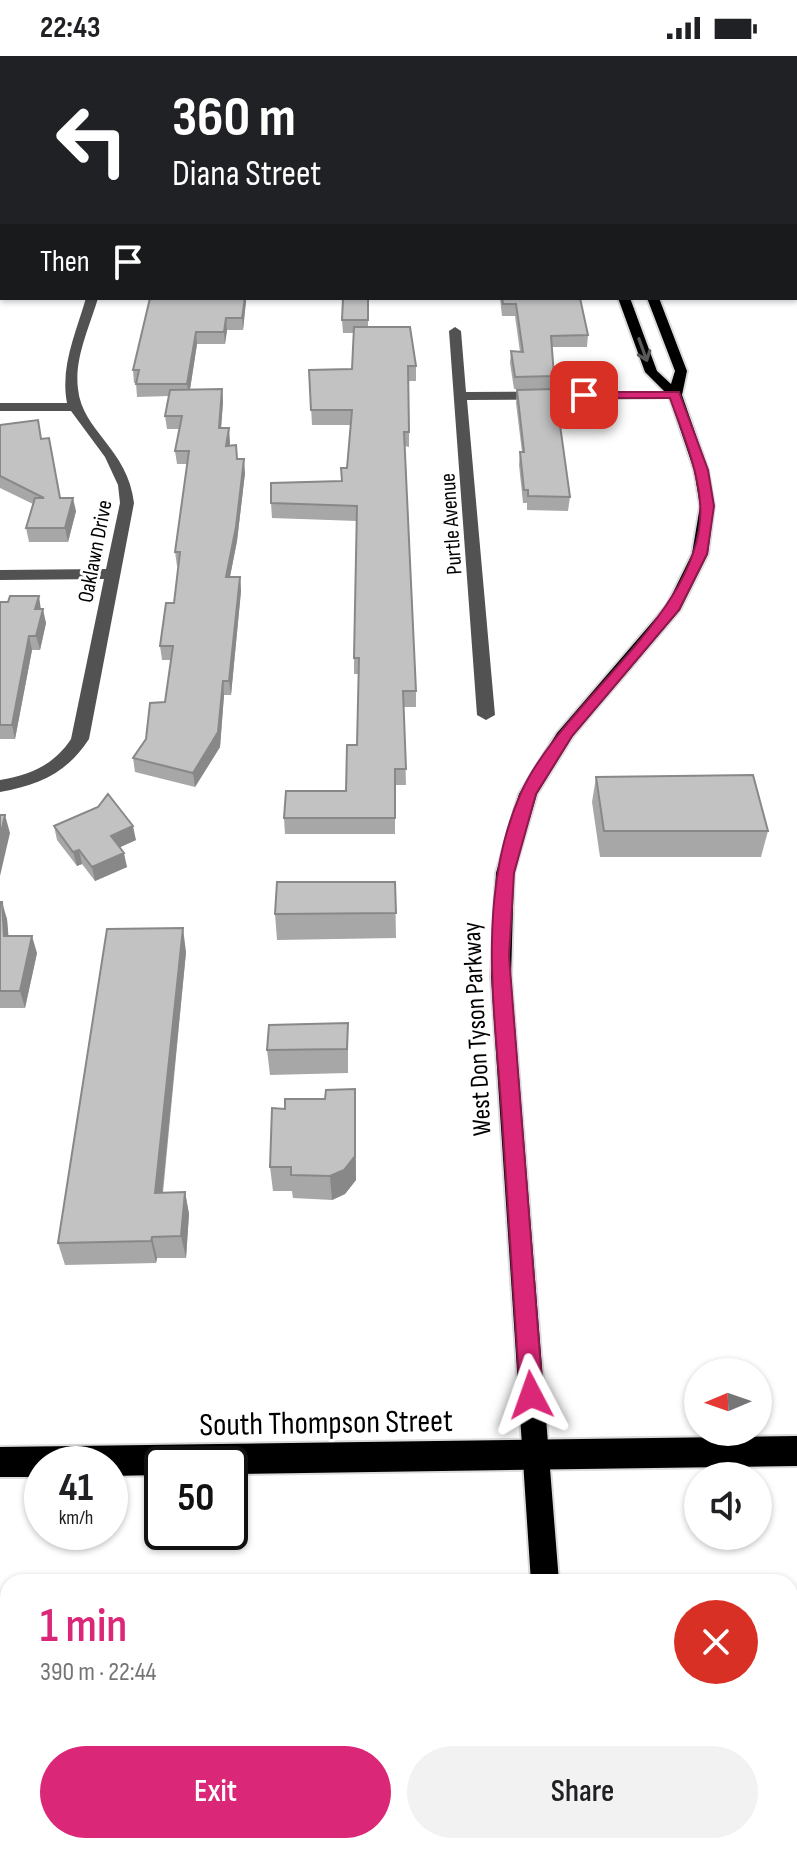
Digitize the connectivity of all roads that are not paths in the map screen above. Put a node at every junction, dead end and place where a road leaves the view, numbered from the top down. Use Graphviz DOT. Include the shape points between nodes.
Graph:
graph roads {
  1 [pos="91,300"];
  2 [pos="625,300"];
  3 [pos="654,300"];
  4 [pos="455,331"];
  5 [pos="675,395"];
  6 [pos="463,396"];
  7 [pos="0,407"];
  8 [pos="75,407"];
  9 [pos="112,574"];
  10 [pos="0,575"];
  11 [pos="486,715"];
  12 [pos="0,786"];
  13 [pos="797,1451"];
  14 [pos="536,1455"];
  15 [pos="0,1462"];
  16 [pos="544,1574"];
  1 -- 8 [label="street" via="72,374"];
  2 -- 5 [label="main road, West Don Tyson Parkway, one-way" via="651,372"];
  3 -- 5 [label="main road, West Don Tyson Parkway" via="681,371"];
  4 -- 6 [label="street, Purtle Avenue"];
  5 -- 6 [label="street"];
  5 -- 14 [label="main road, West Don Tyson Parkway" via="707,506 700,554 674,607 566,733 528,794 505,873 500,956"];
  6 -- 11 [label="street, Purtle Avenue"];
  7 -- 8 [label="street"];
  8 -- 9 [label="street, Oaklawn Drive" via="122,469 128,485"];
  9 -- 10 [label="street"];
  9 -- 12 [label="street, Oaklawn Drive" via="80,739 53,772"];
  13 -- 14 [label="highway, South Thompson Street"];
  14 -- 15 [label="highway, South Thompson Street"];
  14 -- 16 [label="main road, West Don Tyson Parkway"];
}
